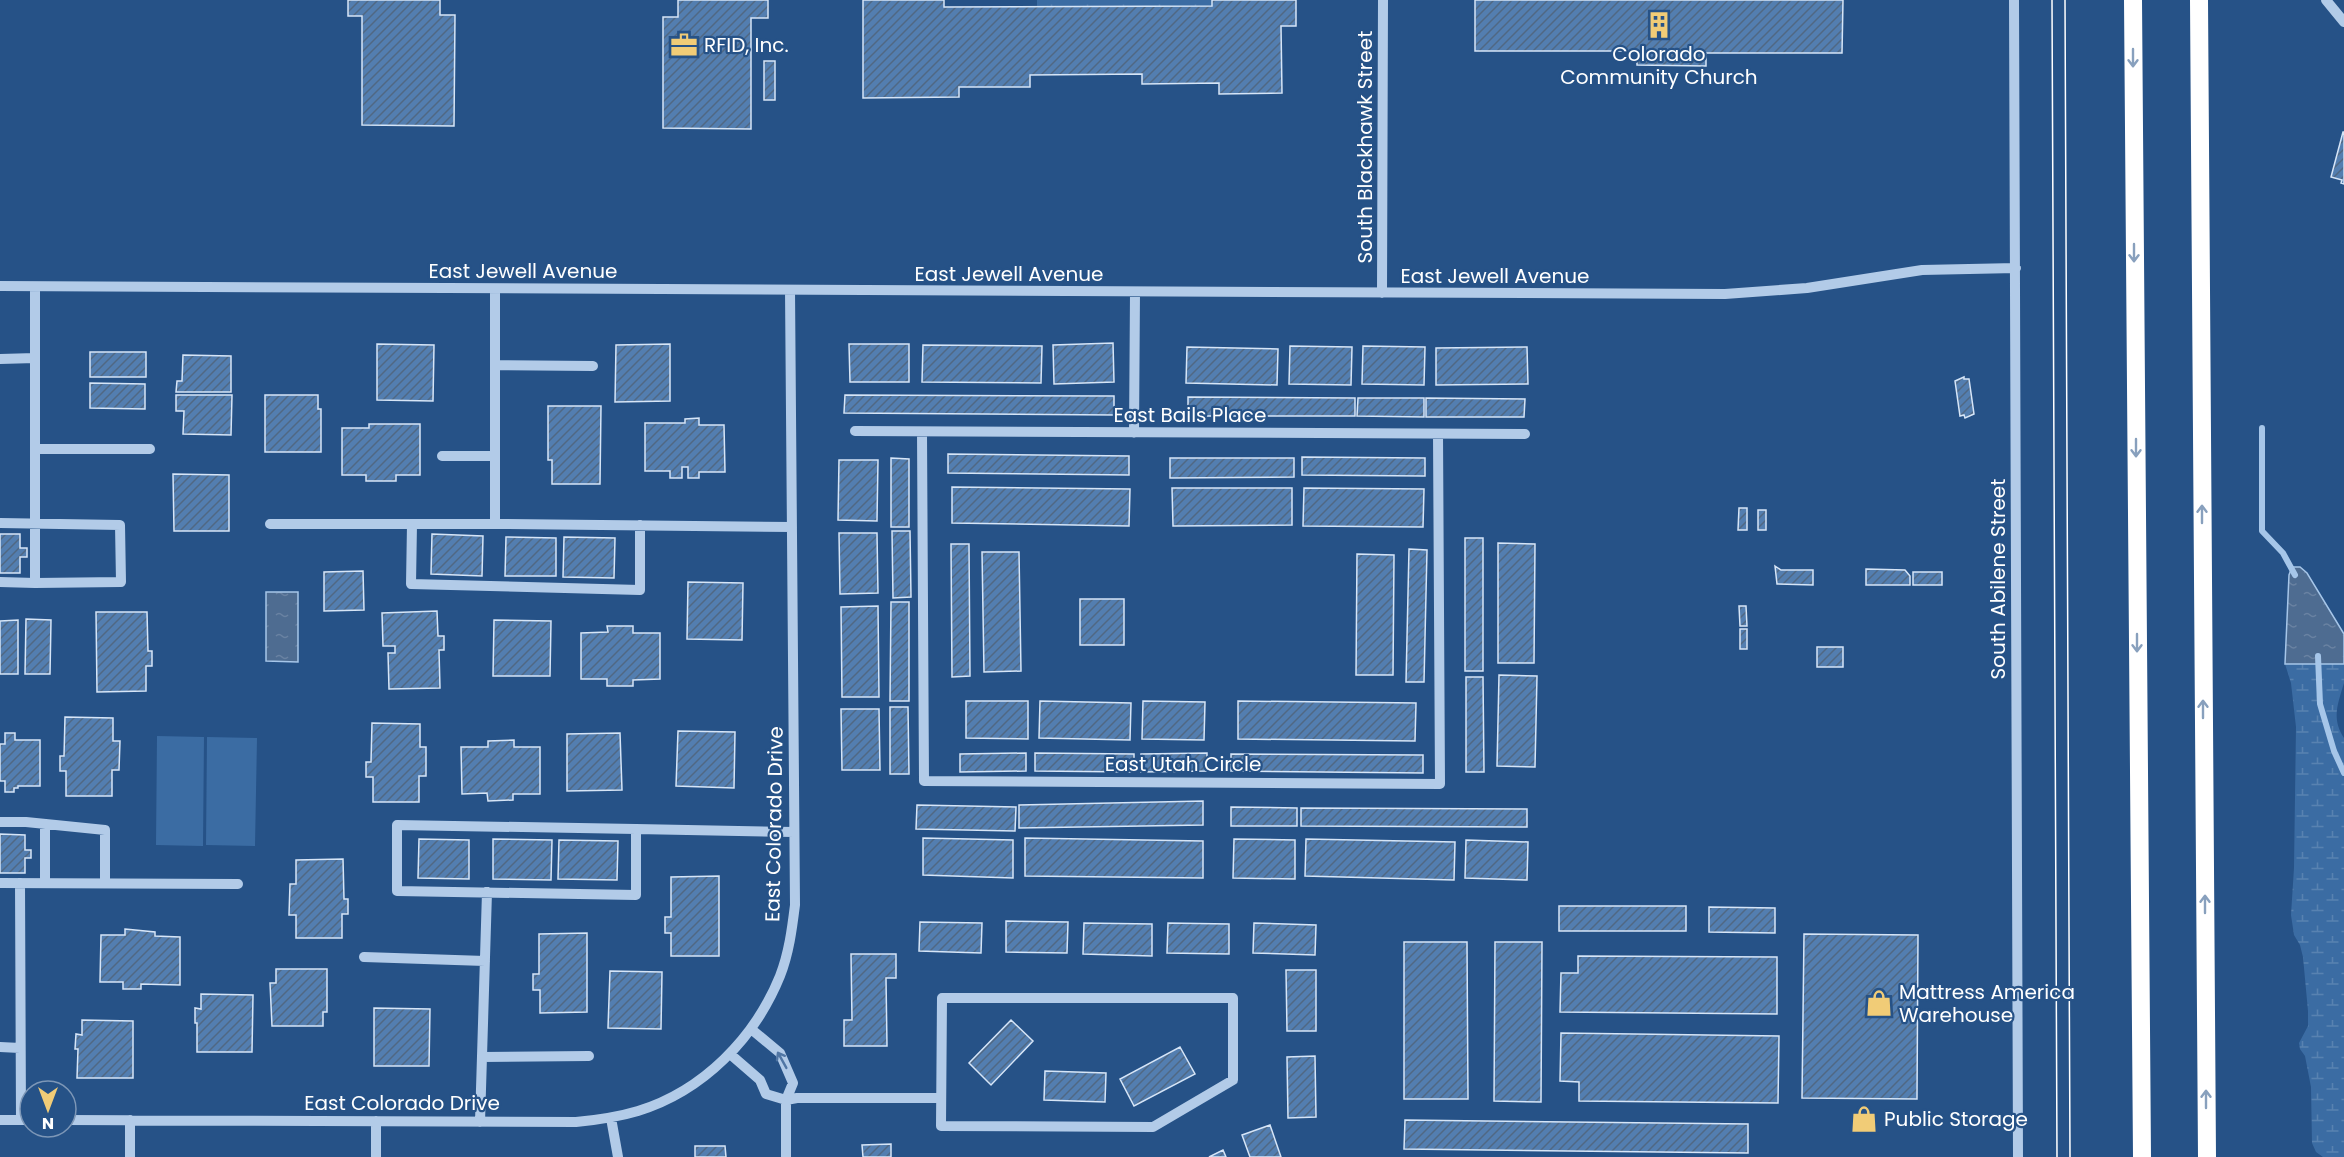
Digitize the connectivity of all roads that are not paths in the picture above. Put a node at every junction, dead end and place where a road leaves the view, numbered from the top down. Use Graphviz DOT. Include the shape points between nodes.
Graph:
graph roads {
  1 [pos="1383,0"];
  2 [pos="2014,0"];
  3 [pos="2133,0"];
  4 [pos="2199,0"];
  5 [pos="2326,0"];
  6 [pos="2344,22"];
  7 [pos="2016,268"];
  8 [pos="0,286"];
  9 [pos="35,287"];
  10 [pos="495,289"];
  11 [pos="789,290"];
  12 [pos="1135,292"];
  13 [pos="1382,293"];
  14 [pos="35,358"];
  15 [pos="0,359"];
  16 [pos="495,365"];
  17 [pos="593,366"];
  18 [pos="855,431"];
  19 [pos="922,432"];
  20 [pos="1134,433"];
  21 [pos="1438,434"];
  22 [pos="1526,434"];
  23 [pos="36,449"];
  24 [pos="150,449"];
  25 [pos="442,456"];
  26 [pos="495,456"];
  27 [pos="0,523"];
  28 [pos="37,523"];
  29 [pos="270,524"];
  30 [pos="412,524"];
  31 [pos="495,524"];
  32 [pos="639,525"];
  33 [pos="792,527"];
  34 [pos="0,582"];
  35 [pos="35,583"];
  36 [pos="0,822"];
  37 [pos="45,824"];
  38 [pos="636,829"];
  39 [pos="794,832"];
  40 [pos="0,883"];
  41 [pos="20,883"];
  42 [pos="45,883"];
  43 [pos="105,883"];
  44 [pos="238,884"];
  45 [pos="487,892"];
  46 [pos="364,957"];
  47 [pos="485,961"];
  48 [pos="751,1029"];
  49 [pos="0,1047"];
  50 [pos="20,1048"];
  51 [pos="730,1054"];
  52 [pos="589,1056"];
  53 [pos="482,1057"];
  54 [pos="23,1079"];
  55 [pos="941,1098"];
  56 [pos="786,1100"];
  57 [pos="611,1118"];
  58 [pos="0,1120"];
  59 [pos="18,1120"];
  60 [pos="78,1120"];
  61 [pos="130,1120"];
  62 [pos="376,1121"];
  63 [pos="480,1122"];
  64 [pos="130,1157"];
  65 [pos="376,1157"];
  66 [pos="618,1157"];
  67 [pos="786,1157"];
  68 [pos="2018,1157"];
  69 [pos="2142,1157"];
  70 [pos="2207,1157"];
  1 -- 13 [label="street, South Blackhawk Street"];
  2 -- 7 [label="street, South Abilene Street"];
  3 -- 69 [label="highway, one-way"];
  70 -- 4 [label="highway, one-way"];
  5 -- 6 [label="street"];
  7 -- 13 [label="street, East Jewell Avenue" via="1922,270 1745,294"];
  7 -- 68 [label="street, South Abilene Street"];
  8 -- 9 [label="street, East Jewell Avenue"];
  9 -- 10 [label="street, East Jewell Avenue"];
  9 -- 14 [label="street"];
  10 -- 11 [label="street, East Jewell Avenue"];
  10 -- 16 [label="street"];
  11 -- 12 [label="street, East Jewell Avenue"];
  11 -- 33 [label="street, East Colorado Drive"];
  12 -- 13 [label="street, East Jewell Avenue"];
  12 -- 20 [label="street"];
  14 -- 15 [label="street"];
  14 -- 23 [label="street"];
  16 -- 17 [label="street"];
  16 -- 26 [label="street"];
  18 -- 19 [label="street, East Bails Place"];
  19 -- 20 [label="street, East Bails Place"];
  19 -- 21 [label="street, East Utah Circle" via="924,781 1440,784"];
  20 -- 21 [label="street, East Bails Place"];
  21 -- 22 [label="street, East Bails Place"];
  23 -- 24 [label="street"];
  23 -- 28 [label="street"];
  25 -- 26 [label="street"];
  26 -- 31 [label="street"];
  27 -- 28 [label="street"];
  28 -- 35 [label="street"];
  28 -- 35 [label="street" via="120,525 121,582"];
  29 -- 30 [label="street"];
  30 -- 31 [label="street"];
  30 -- 32 [label="street" via="411,584 639,590"];
  31 -- 32 [label="street"];
  32 -- 33 [label="street"];
  33 -- 39 [label="street, East Colorado Drive"];
  34 -- 35 [label="street"];
  36 -- 37 [label="street"];
  37 -- 42 [label="street"];
  37 -- 43 [label="street" via="105,830"];
  38 -- 39 [label="street"];
  38 -- 45 [label="street" via="636,895"];
  38 -- 45 [label="street" via="397,825 397,891"];
  39 -- 48 [label="street, East Colorado Drive" via="795,905 790,941 771,996"];
  40 -- 41 [label="street"];
  41 -- 42 [label="street"];
  41 -- 50 [label="street"];
  42 -- 43 [label="street"];
  43 -- 44 [label="street"];
  45 -- 47 [label="street"];
  46 -- 47 [label="street"];
  47 -- 53 [label="street"];
  48 -- 51 [label="street, East Colorado Drive"];
  56 -- 48 [label="street, one-way" via="793,1083 780,1053"];
  49 -- 50 [label="street"];
  50 -- 54 [label="street"];
  51 -- 56 [label="street" via="760,1080 766,1094"];
  51 -- 57 [label="street, East Colorado Drive" via="703,1078 673,1096"];
  52 -- 53 [label="street"];
  53 -- 63 [label="street"];
  55 -- 55 [label="street" via="941,1126 1153,1127 1233,1080 1233,998 942,998"];
  55 -- 56 [label="street"];
  56 -- 67 [label="street"];
  57 -- 63 [label="street, East Colorado Drive"];
  57 -- 66 [label="street"];
  58 -- 59 [label="street"];
  60 -- 61 [label="street, East Colorado Drive"];
  61 -- 62 [label="street, East Colorado Drive"];
  61 -- 64 [label="street"];
  62 -- 63 [label="street, East Colorado Drive"];
  62 -- 65 [label="street"];
}
